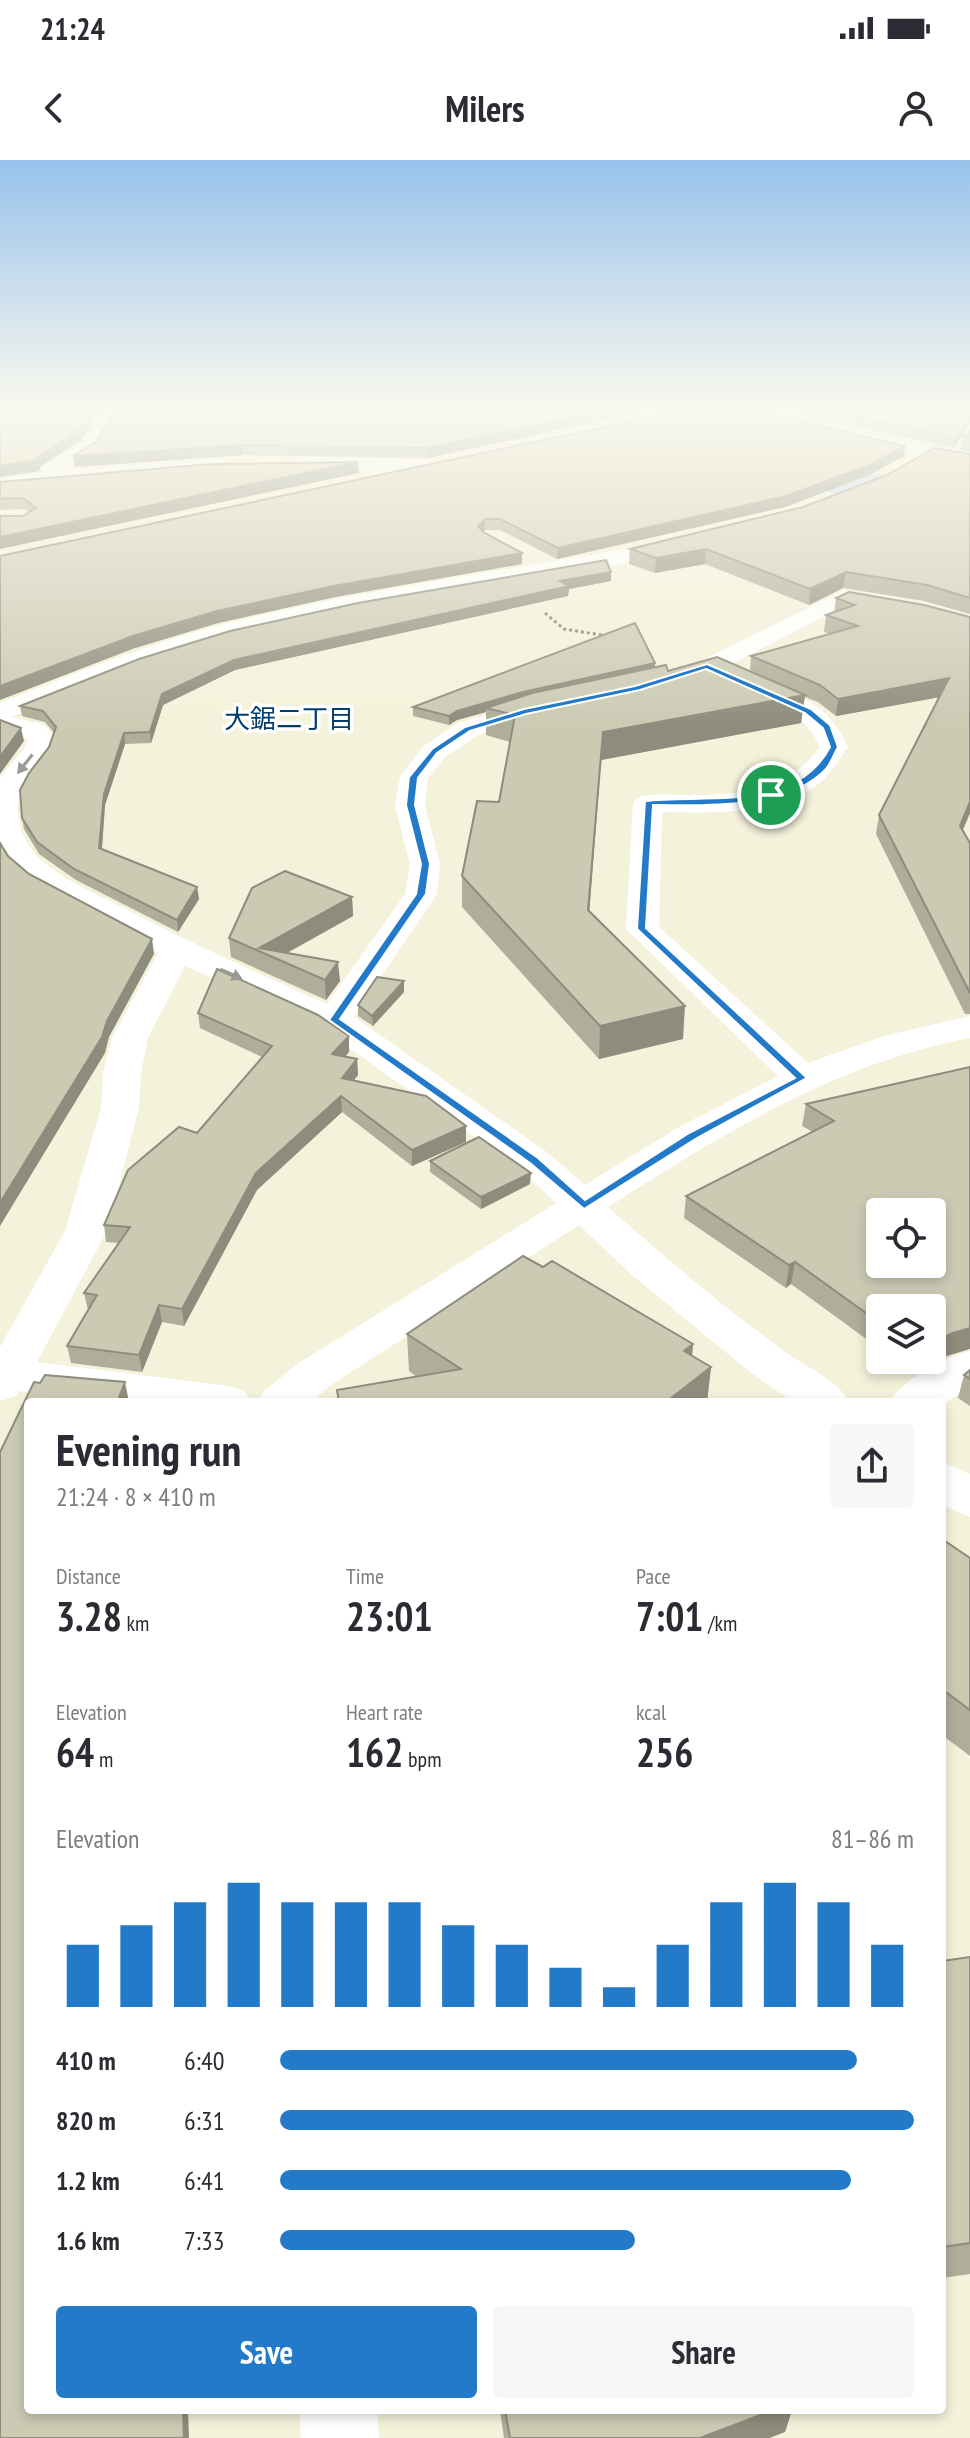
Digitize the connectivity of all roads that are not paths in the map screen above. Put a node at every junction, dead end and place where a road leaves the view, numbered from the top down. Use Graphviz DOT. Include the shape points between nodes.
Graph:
graph roads {
  1 [pos="713,537"];
  2 [pos="517,550"];
  3 [pos="554,569"];
  4 [pos="970,624"];
  5 [pos="705,667"];
  6 [pos="637,688"];
  7 [pos="566,703"];
  8 [pos="0,712"];
  9 [pos="0,722"];
  10 [pos="177,950"];
  11 [pos="334,1020"];
  12 [pos="970,1027"];
  13 [pos="802,1078"];
  14 [pos="584,1206"];
  15 [pos="970,1366"];
  16 [pos="3,1379"];
  17 [pos="189,1398"];
  18 [pos="286,1398"];
  19 [pos="820,1398"];
  20 [pos="919,1398"];
  21 [pos="946,1483"];
  22 [pos="970,1499"];
  23 [pos="338,2414"];
  24 [pos="340,2438"];
  1 -- 3 [label="street"];
  2 -- 3 [label="street"];
  3 -- 8 [label="street" via="224,632 130,661"];
  4 -- 5 [label="street" via="843,598"];
  5 -- 6 [label="street"];
  5 -- 13 [label="street" via="808,711 827,727 834,747 824,766 803,783 771,795 648,803 642,929"];
  7 -- 11 [label="street" via="468,729 435,751 414,777 410,805 425,864 421,894"];
  9 -- 10 [label="street, one-way" via="41,737 40,747 11,783 3,810 9,838 24,861 45,879"];
  10 -- 11 [label="street, one-way"];
  10 -- 16 [label="street" via="130,1038 120,1108 86,1231"];
  11 -- 14 [label="street" via="534,1161"];
  12 -- 13 [label="street" via="876,1050"];
  13 -- 14 [label="street" via="693,1135"];
  14 -- 18 [label="street" via="315,1374"];
  14 -- 19 [label="street" via="647,1265"];
  15 -- 20 [label="street"];
  16 -- 17 [label="street"];
  21 -- 22 [label="street"];
  23 -- 24 [label="street"];
}
